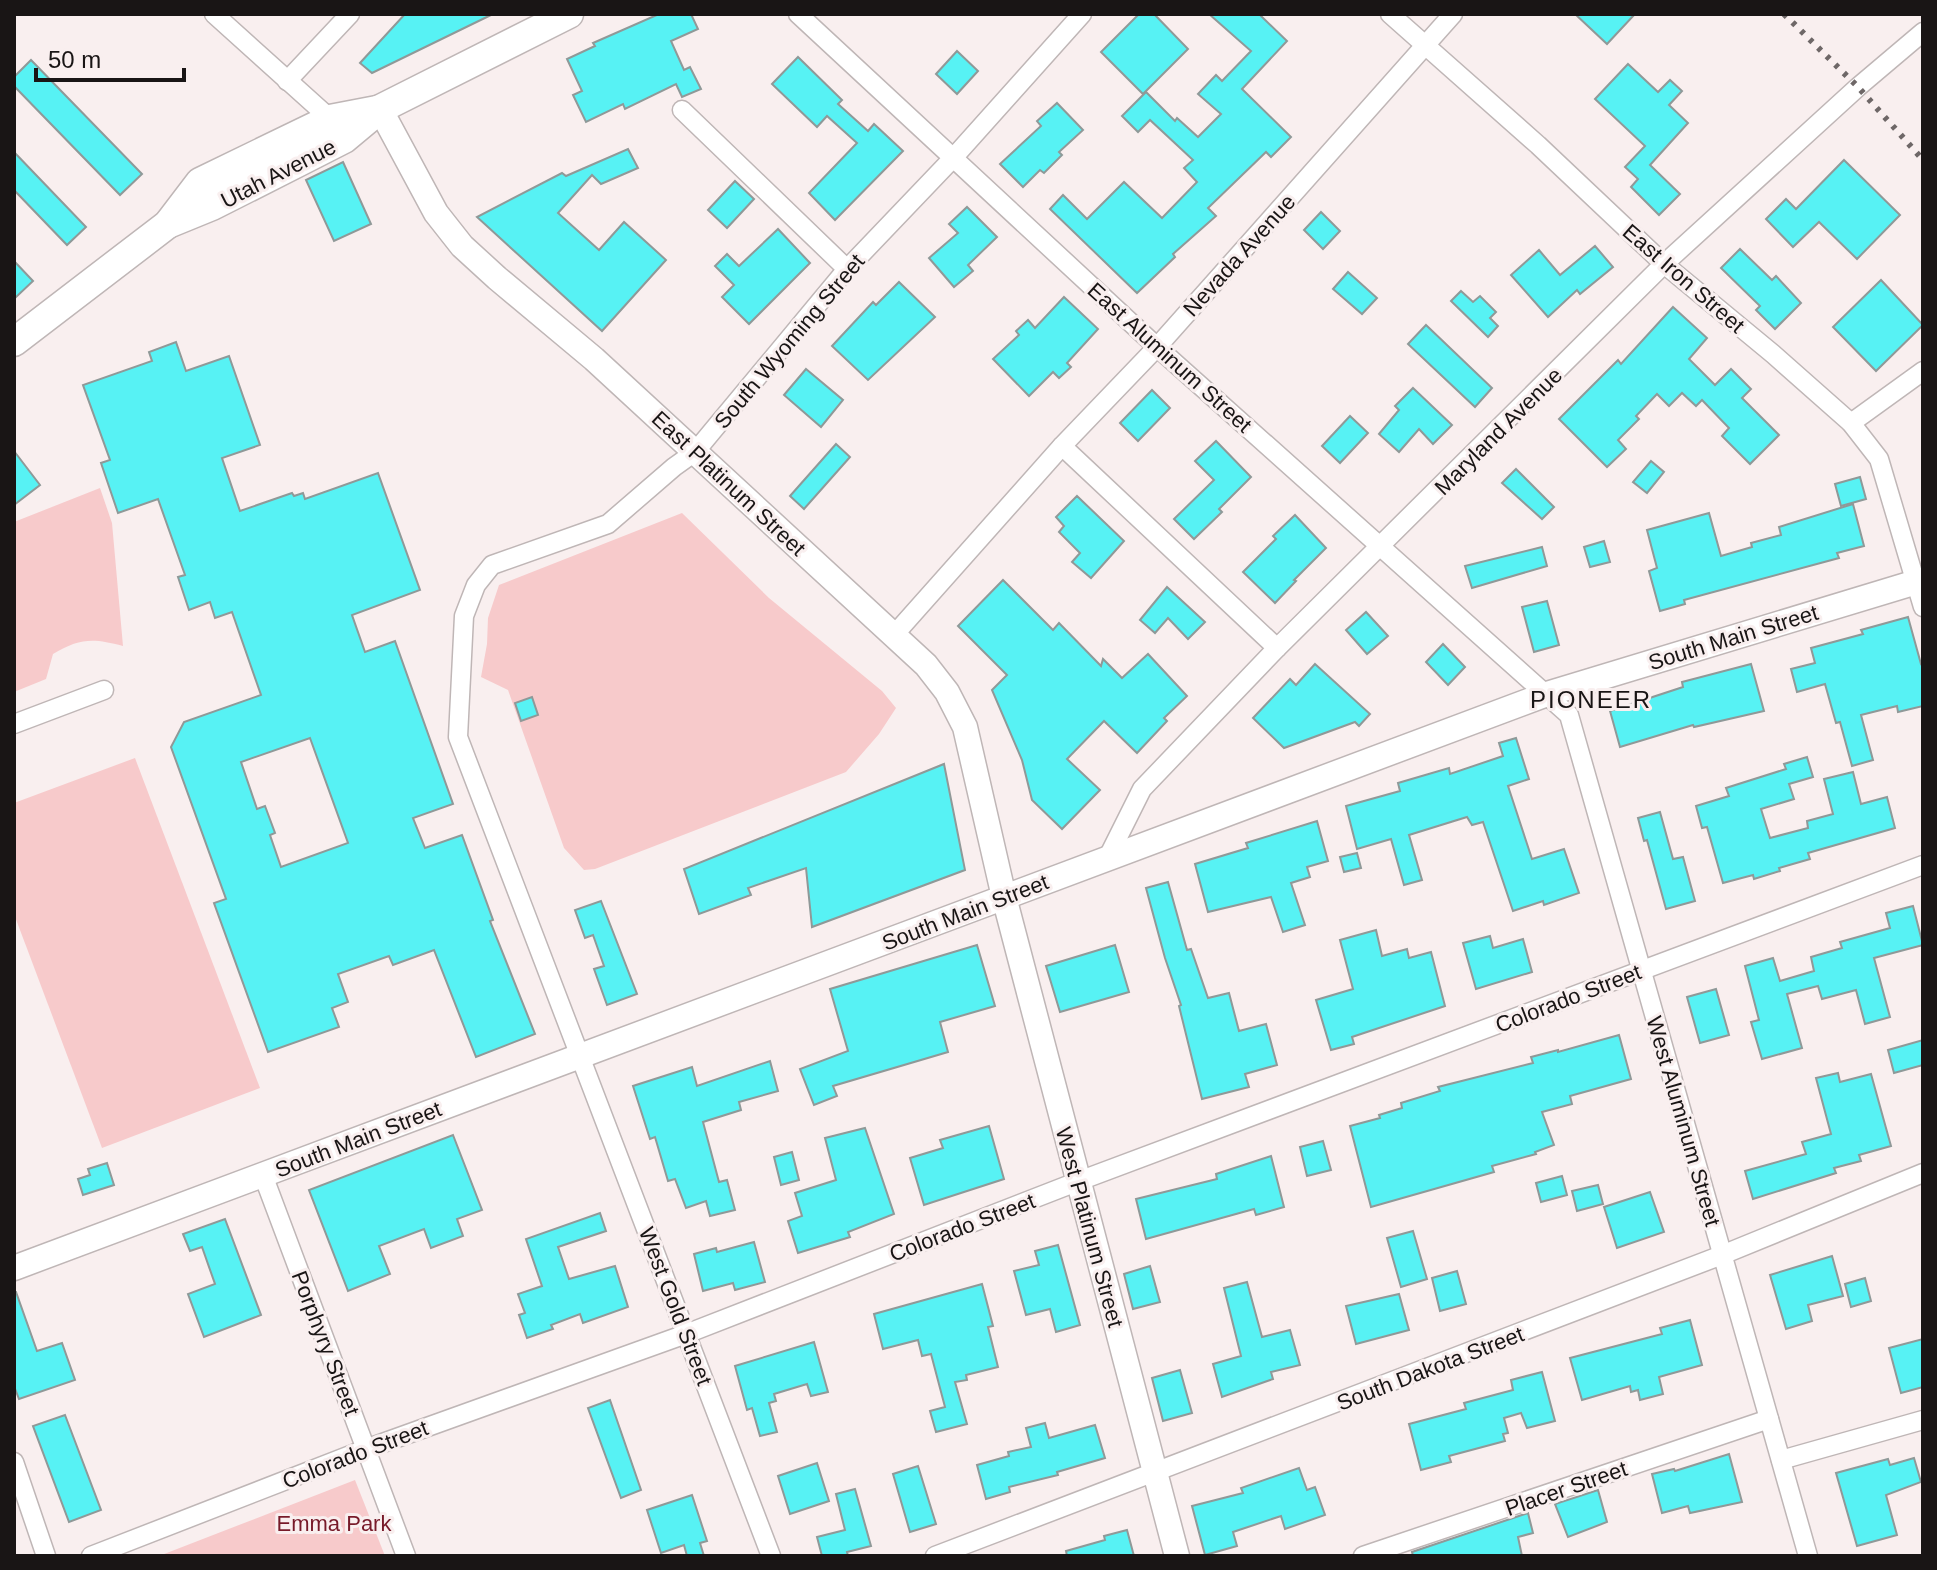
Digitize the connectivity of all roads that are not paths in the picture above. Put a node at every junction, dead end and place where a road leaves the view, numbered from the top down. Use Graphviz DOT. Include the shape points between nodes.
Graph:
graph roads {
  1 [pos="214,14"];
  2 [pos="350,14"];
  3 [pos="569,14"];
  4 [pos="798,14"];
  5 [pos="1082,14"];
  6 [pos="1390,14"];
  7 [pos="1453,14"];
  8 [pos="1923,32"];
  9 [pos="1427,45"];
  10 [pos="287,81"];
  11 [pos="380,109"];
  12 [pos="682,110"];
  13 [pos="340,126"];
  14 [pos="954,157"];
  15 [pos="168,224"];
  16 [pos="1664,264"];
  17 [pos="847,269"];
  18 [pos="14,342"];
  19 [pos="1157,347"];
  20 [pos="1923,371"];
  21 [pos="1851,423"];
  22 [pos="1062,446"];
  23 [pos="695,452"];
  24 [pos="1381,548"];
  25 [pos="1920,581"];
  26 [pos="1923,607"];
  27 [pos="894,635"];
  28 [pos="1277,648"];
  29 [pos="104,690"];
  30 [pos="1547,694"];
  31 [pos="14,724"];
  32 [pos="1107,859"];
  33 [pos="1923,865"];
  34 [pos="517,891"];
  35 [pos="1004,897"];
  36 [pos="1641,971"];
  37 [pos="580,1056"];
  38 [pos="1923,1173"];
  39 [pos="263,1175"];
  40 [pos="1079,1181"];
  41 [pos="1722,1255"];
  42 [pos="14,1268"];
  43 [pos="686,1334"];
  44 [pos="1769,1419"];
  45 [pos="1923,1420"];
  46 [pos="366,1449"];
  47 [pos="1781,1460"];
  48 [pos="14,1462"];
  49 [pos="1154,1473"];
  50 [pos="46,1556"];
  51 [pos="91,1556"];
  52 [pos="406,1556"];
  53 [pos="771,1556"];
  54 [pos="935,1556"];
  55 [pos="1177,1556"];
  56 [pos="1363,1556"];
  57 [pos="1808,1556"];
  1 -- 10 [label="street"];
  2 -- 10 [label="street"];
  3 -- 11 [label="main road, Utah Avenue"];
  4 -- 14 [label="street, East Aluminum Street"];
  5 -- 14 [label="street, South Wyoming Street"];
  6 -- 9 [label="street, East Iron Street"];
  7 -- 9 [label="street, Nevada Avenue"];
  8 -- 16 [label="street, Maryland Avenue"];
  9 -- 16 [label="street, East Iron Street"];
  9 -- 19 [label="street, Nevada Avenue"];
  10 -- 13 [label="street"];
  11 -- 13 [label="main road, Utah Avenue"];
  11 -- 23 [label="main road, East Platinum Street" via="436,213 462,246"];
  12 -- 17 [label="street"];
  13 -- 15 [label="main road, Utah Avenue" via="246,190"];
  13 -- 15 [label="main road, Utah Avenue" via="200,182"];
  14 -- 17 [label="street, South Wyoming Street"];
  14 -- 19 [label="street, East Aluminum Street"];
  15 -- 18 [label="main road"];
  16 -- 21 [label="street, East Iron Street"];
  16 -- 24 [label="street, Maryland Avenue"];
  17 -- 23 [label="street, South Wyoming Street"];
  19 -- 22 [label="street, Nevada Avenue"];
  19 -- 24 [label="street, East Aluminum Street"];
  20 -- 21 [label="street"];
  21 -- 25 [label="street, East Iron Street" via="1879,459"];
  22 -- 27 [label="street, Nevada Avenue"];
  22 -- 28 [label="street"];
  23 -- 27 [label="main road, East Platinum Street"];
  23 -- 34 [label="street, South Wyoming Street" via="608,524 492,565 476,585 464,616 458,737"];
  24 -- 28 [label="street, Maryland Avenue"];
  24 -- 30 [label="street, East Aluminum Street"];
  25 -- 26 [label="street, East Iron Street"];
  25 -- 30 [label="main road, South Main Street"];
  27 -- 35 [label="main road, East Platinum Street" via="947,692 965,727"];
  28 -- 32 [label="street, Maryland Avenue" via="1142,789"];
  29 -- 31 [label="street"];
  30 -- 32 [label="main road, South Main Street"];
  30 -- 36 [label="street, West Aluminum Street" via="1569,715"];
  32 -- 35 [label="main road, South Main Street"];
  33 -- 36 [label="street, Colorado Street"];
  34 -- 37 [label="street, West Gold Street"];
  35 -- 37 [label="main road, South Main Street"];
  35 -- 40 [label="main road, West Platinum Street"];
  36 -- 40 [label="street, Colorado Street"];
  36 -- 41 [label="street, West Aluminum Street"];
  37 -- 39 [label="main road, South Main Street"];
  37 -- 43 [label="street, West Gold Street"];
  38 -- 41 [label="street, South Dakota Street"];
  39 -- 42 [label="main road, South Main Street"];
  39 -- 46 [label="street, Porphyry Street"];
  40 -- 43 [label="street, Colorado Street"];
  40 -- 49 [label="main road, West Platinum Street"];
  41 -- 44 [label="street, West Aluminum Street"];
  41 -- 49 [label="street, South Dakota Street"];
  43 -- 46 [label="street, Colorado Street"];
  43 -- 53 [label="street, West Gold Street"];
  44 -- 47 [label="street, West Aluminum Street"];
  44 -- 56 [label="street, Placer Street"];
  45 -- 47 [label="street"];
  46 -- 51 [label="street, Colorado Street"];
  46 -- 52 [label="street, Porphyry Street"];
  47 -- 57 [label="street, West Aluminum Street"];
  48 -- 50 [label="street"];
  49 -- 54 [label="street, South Dakota Street"];
  49 -- 55 [label="main road, West Platinum Street"];
}
